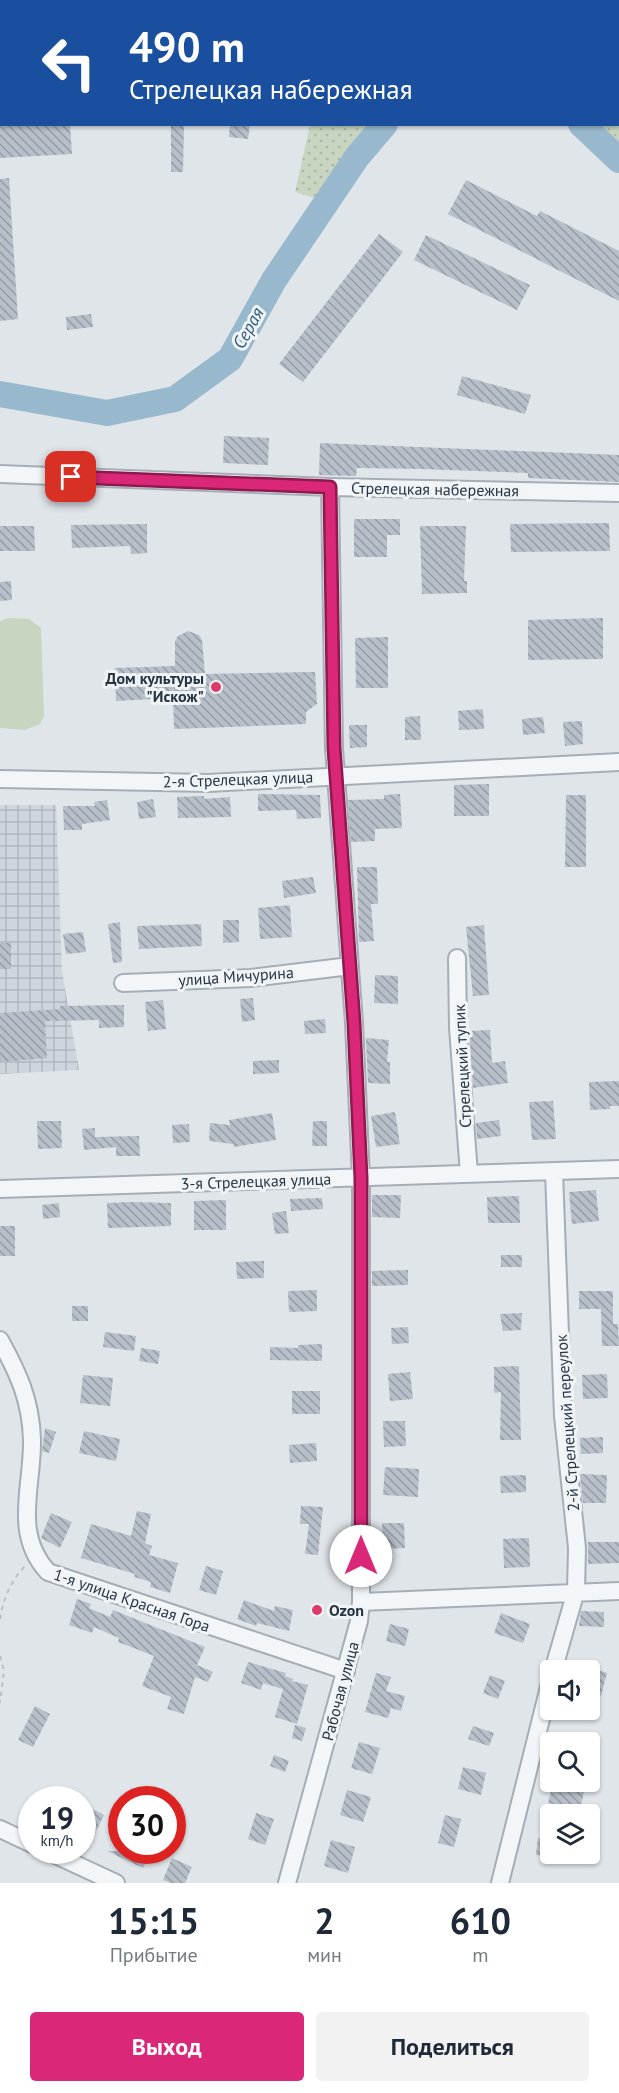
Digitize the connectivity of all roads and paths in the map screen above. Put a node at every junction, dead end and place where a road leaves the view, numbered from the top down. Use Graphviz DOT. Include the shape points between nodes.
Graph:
graph roads {
  1 [pos="0,474"];
  2 [pos="330,487"];
  3 [pos="619,493"];
  4 [pos="619,762"];
  5 [pos="336,775"];
  6 [pos="0,779"];
  7 [pos="457,958"];
  8 [pos="350,966"];
  9 [pos="123,983"];
  10 [pos="619,1169"];
  11 [pos="554,1172"];
  12 [pos="469,1174"];
  13 [pos="361,1178"];
  14 [pos="0,1189"];
  15 [pos="0,1340"];
  16 [pos="34,1557"];
  17 [pos="576,1591"];
  18 [pos="619,1591"];
  19 [pos="361,1602"];
  20 [pos="0,1619"];
  21 [pos="0,1656"];
  22 [pos="556,1660"];
  23 [pos="346,1671"];
  24 [pos="0,1703"];
  25 [pos="541,1720"];
  26 [pos="0,1829"];
  27 [pos="18,1837"];
  28 [pos="75,1864"];
  29 [pos="116,1883"];
  30 [pos="288,1883"];
  31 [pos="500,1883"];
  1 -- 2 [label="street, Стрелецкая набережная"];
  2 -- 3 [label="street, Стрелецкая набережная"];
  2 -- 5 [label="street, Рабочая улица"];
  4 -- 5 [label="street, 2-я Стрелецкая улица"];
  5 -- 6 [label="street, 2-я Стрелецкая улица" via="208,783"];
  5 -- 8 [label="street, Рабочая улица"];
  7 -- 12 [label="street, Стрелецкий тупик"];
  8 -- 9 [label="street, улица Мичурина" via="251,978"];
  8 -- 13 [label="street, Рабочая улица"];
  10 -- 11 [label="street, 3-я Стрелецкая улица"];
  11 -- 12 [label="street, 3-я Стрелецкая улица"];
  11 -- 17 [label="street, 2-й Стрелецкий переулок" via="563,1416 577,1548"];
  12 -- 13 [label="street, 3-я Стрелецкая улица"];
  13 -- 14 [label="street, 3-я Стрелецкая улица"];
  13 -- 19 [label="street, Рабочая улица"];
  15 -- 16 [label="street, 1-я улица Красная Гора" via="23,1383 25,1395 32,1440 25,1510"];
  16 -- 20 [label="path" via="16,1575 2,1604"];
  16 -- 23 [label="street, 1-я улица Красная Гора" via="48,1572"];
  17 -- 18 [label="street"];
  17 -- 19 [label="street"];
  17 -- 22 [label="street, 2-й Стрелецкий переулок"];
  19 -- 23 [label="street, Рабочая улица"];
  21 -- 24 [label="path" via="4,1671"];
  23 -- 30 [label="street, Рабочая улица"];
  25 -- 31 [label="street"];
  26 -- 27 [label="street"];
  28 -- 29 [label="street"];
}
